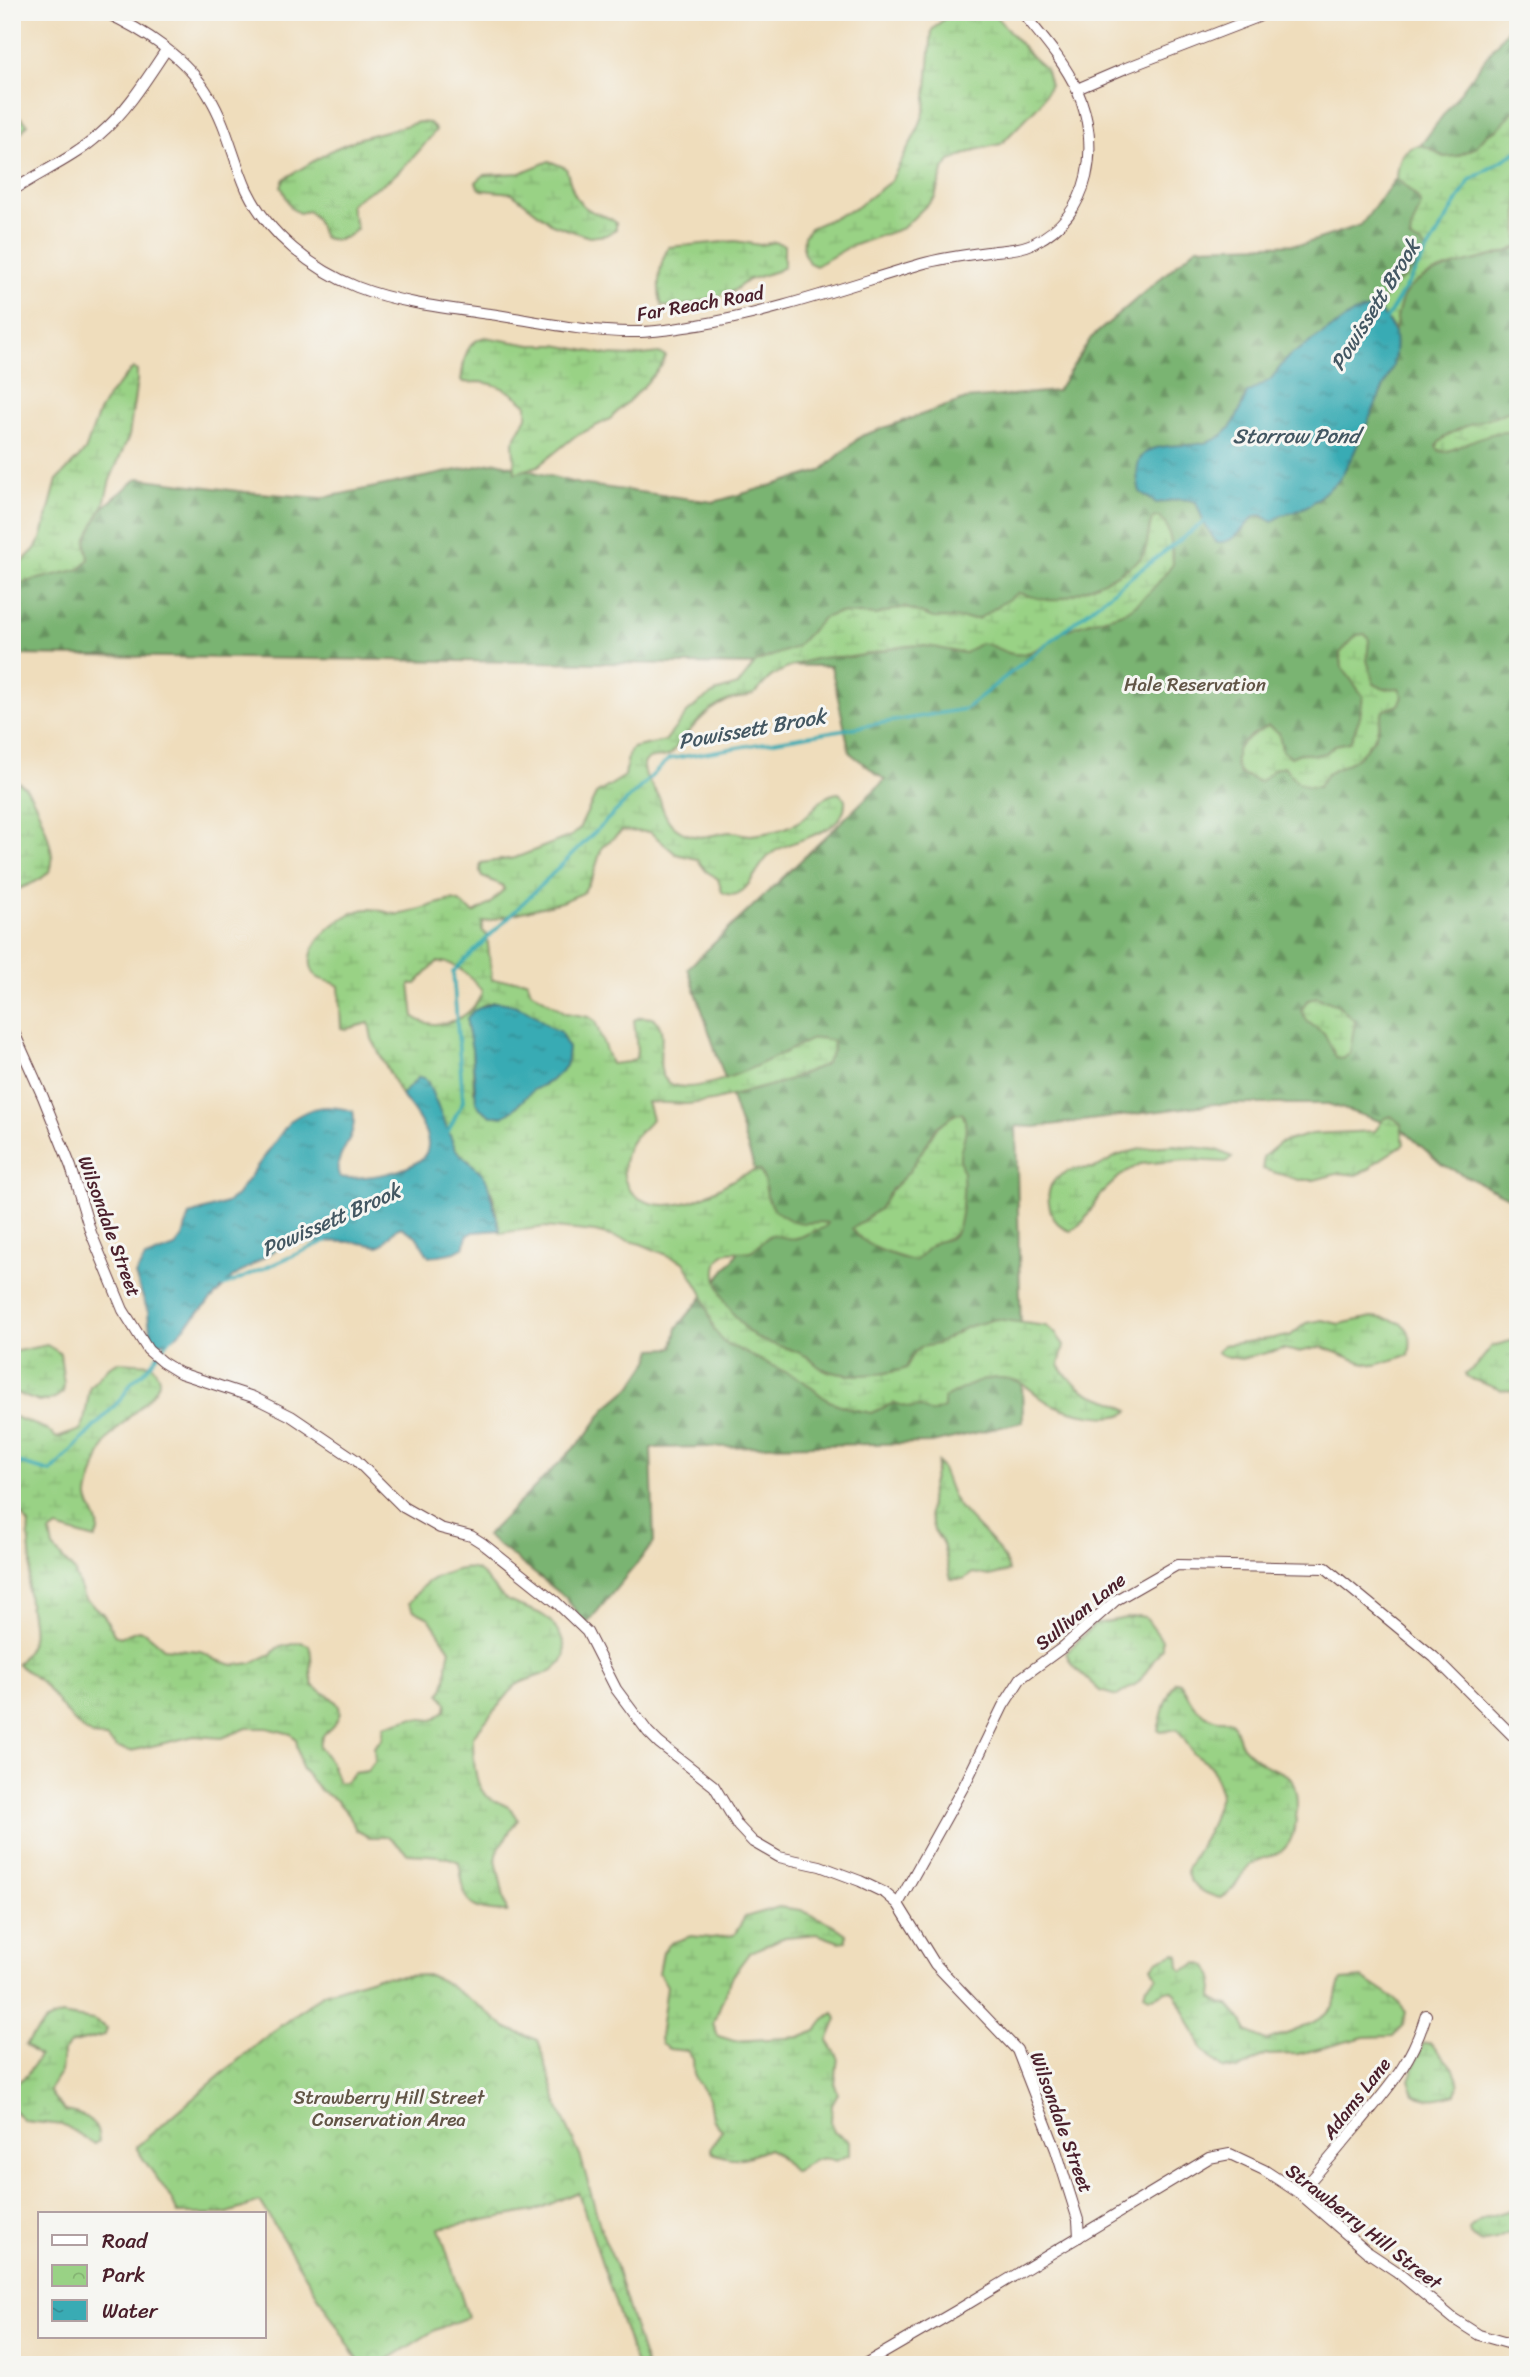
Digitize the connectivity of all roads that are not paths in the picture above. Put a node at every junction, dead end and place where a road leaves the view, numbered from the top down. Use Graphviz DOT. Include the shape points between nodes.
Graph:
graph roads {
  1 [pos="104,12"];
  2 [pos="1022,12"];
  3 [pos="1258,18"];
  4 [pos="166,50"];
  5 [pos="1077,89"];
  6 [pos="12,191"];
  7 [pos="12,1028"];
  8 [pos="1518,1741"];
  9 [pos="898,1904"];
  10 [pos="1426,2015"];
  11 [pos="1299,2193"];
  12 [pos="1079,2237"];
  13 [pos="1518,2346"];
  14 [pos="863,2365"];
  1 -- 4 [label="street, Far Reach Road"];
  2 -- 5 [label="street, Far Reach Road"];
  3 -- 5 [label="street"];
  4 -- 5 [label="street, Far Reach Road" via="190,70 208,94 259,212 278,235 323,268 356,286 394,298 595,330 635,332 727,320 925,263 1032,244 1072,212 1084,189 1090,157"];
  4 -- 6 [label="street" via="128,105 99,136"];
  7 -- 9 [label="street, Wilsondale Street" via="43,1097 122,1310 154,1355 180,1373 253,1397 291,1416 356,1460 403,1507 440,1528 482,1543 587,1632 616,1689 648,1732 715,1786 753,1842 779,1857 860,1881"];
  8 -- 9 [label="street, Sullivan Lane" via="1434,1657 1325,1568 1177,1565 1116,1600 1021,1678"];
  9 -- 12 [label="street, Wilsondale Street" via="935,1964 1017,2050 1056,2150"];
  10 -- 11 [label="street, Adams Lane" via="1394,2083"];
  11 -- 12 [label="street, Strawberry Hill Street" via="1237,2155 1221,2154"];
  11 -- 13 [label="street, Strawberry Hill Street" via="1454,2319 1479,2335"];
  12 -- 14 [label="street, Strawberry Hill Street"];
}
